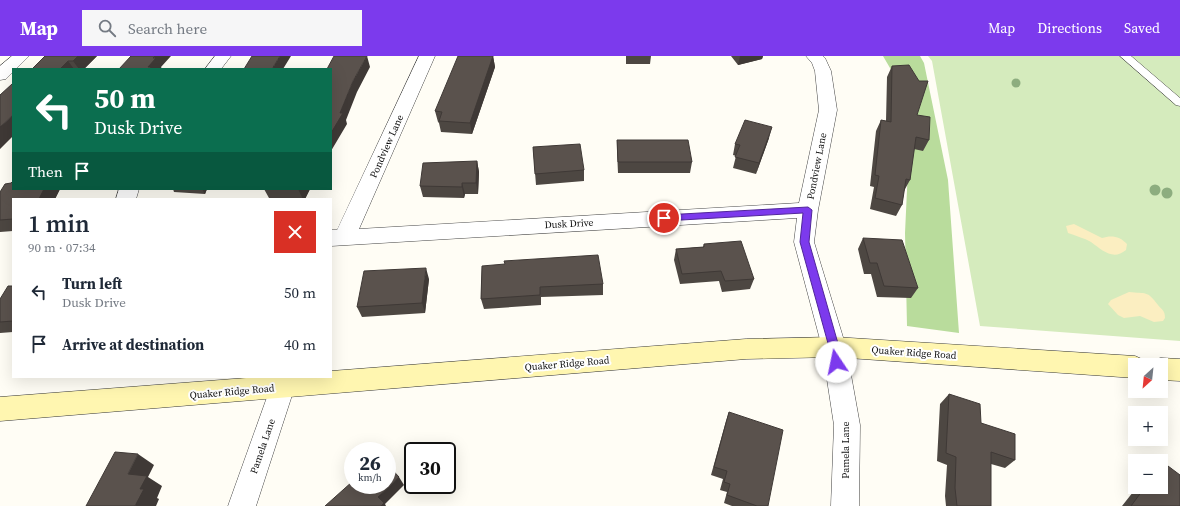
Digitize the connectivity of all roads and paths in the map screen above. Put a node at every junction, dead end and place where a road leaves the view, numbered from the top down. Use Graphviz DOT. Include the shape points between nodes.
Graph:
graph roads {
  1 [pos="21,56"];
  2 [pos="223,56"];
  3 [pos="427,56"];
  4 [pos="814,56"];
  5 [pos="1124,56"];
  6 [pos="214,68"];
  7 [pos="0,75"];
  8 [pos="1180,103"];
  9 [pos="808,210"];
  10 [pos="338,237"];
  11 [pos="834,347"];
  12 [pos="1128,367"];
  13 [pos="1168,369"];
  14 [pos="1180,370"];
  15 [pos="283,386"];
  16 [pos="0,409"];
  17 [pos="242,506"];
  18 [pos="845,506"];
  1 -- 7 [label="street"];
  2 -- 6 [label="street"];
  3 -- 10 [label="street, Pondview Lane"];
  4 -- 9 [label="street, Pondview Lane" via="823,71 828,110"];
  5 -- 8 [label="lane"];
  9 -- 10 [label="street, Dusk Drive"];
  9 -- 11 [label="street, Pondview Lane" via="804,242"];
  11 -- 12 [label="street, Quaker Ridge Road"];
  11 -- 15 [label="street, Quaker Ridge Road" via="746,349"];
  11 -- 18 [label="street, Pamela Lane" via="847,425"];
  13 -- 14 [label="street"];
  15 -- 16 [label="street, Quaker Ridge Road"];
  15 -- 17 [label="street, Pamela Lane"];
}
